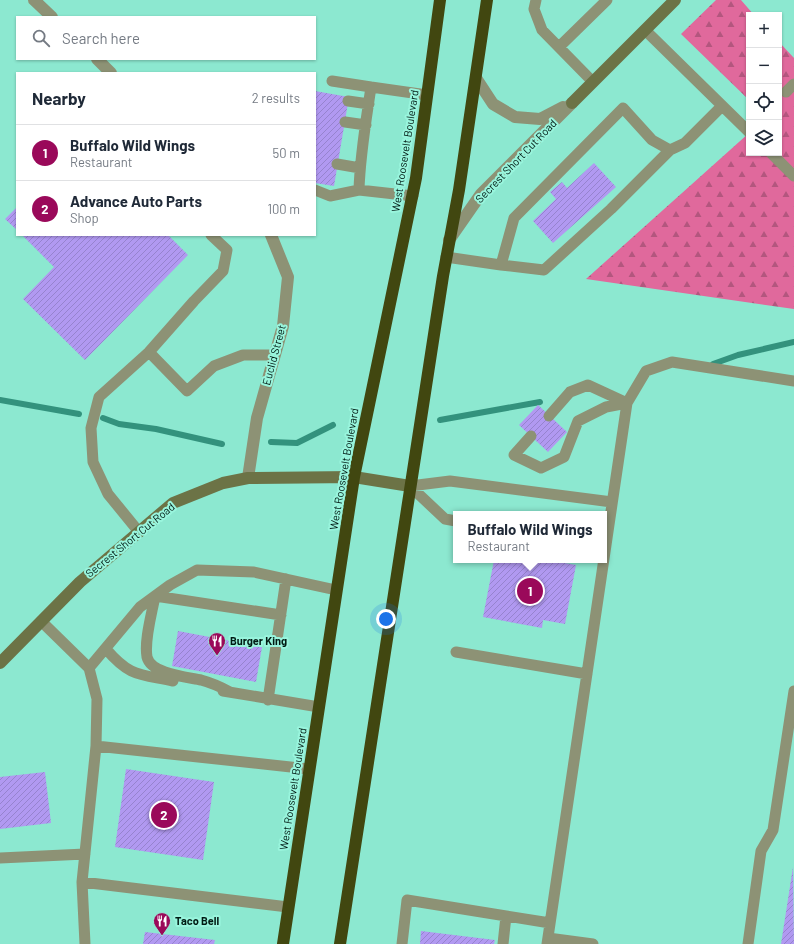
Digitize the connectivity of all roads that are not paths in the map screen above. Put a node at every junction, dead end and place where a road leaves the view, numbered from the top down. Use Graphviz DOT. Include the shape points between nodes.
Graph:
graph roads {
  1 [pos="34,0"];
  2 [pos="440,0"];
  3 [pos="487,0"];
  4 [pos="536,0"];
  5 [pos="607,0"];
  6 [pos="675,0"];
  7 [pos="51,16"];
  8 [pos="645,30"];
  9 [pos="559,47"];
  10 [pos="98,60"];
  11 [pos="110,72"];
  12 [pos="476,78"];
  13 [pos="332,81"];
  14 [pos="593,82"];
  15 [pos="371,87"];
  16 [pos="427,95"];
  17 [pos="348,101"];
  18 [pos="572,103"];
  19 [pos="369,104"];
  20 [pos="722,106"];
  21 [pos="345,122"];
  22 [pos="366,125"];
  23 [pos="746,129"];
  24 [pos="670,150"];
  25 [pos="774,156"];
  26 [pos="338,164"];
  27 [pos="360,168"];
  28 [pos="794,176"];
  29 [pos="316,190"];
  30 [pos="359,190"];
  31 [pos="413,196"];
  32 [pos="212,236"];
  33 [pos="271,236"];
  34 [pos="449,240"];
  35 [pos="446,257"];
  36 [pos="501,265"];
  37 [pos="149,352"];
  38 [pos="274,355"];
  39 [pos="794,381"];
  40 [pos="627,403"];
  41 [pos="549,416"];
  42 [pos="531,436"];
  43 [pos="354,477"];
  44 [pos="248,478"];
  45 [pos="410,486"];
  46 [pos="612,502"];
  47 [pos="453,520"];
  48 [pos="139,532"];
  49 [pos="607,534"];
  50 [pos="603,563"];
  51 [pos="286,579"];
  52 [pos="336,590"];
  53 [pos="154,596"];
  54 [pos="281,615"];
  55 [pos="41,622"];
  56 [pos="106,649"];
  57 [pos="456,652"];
  58 [pos="0,663"];
  59 [pos="89,668"];
  60 [pos="587,674"];
  61 [pos="794,691"];
  62 [pos="230,692"];
  63 [pos="268,700"];
  64 [pos="319,707"];
  65 [pos="96,746"];
  66 [pos="309,768"];
  67 [pos="85,854"];
  68 [pos="0,858"];
  69 [pos="82,882"];
  70 [pos="288,907"];
  71 [pos="506,916"];
  72 [pos="550,923"];
  73 [pos="548,941"];
  74 [pos="85,944"];
  75 [pos="283,944"];
  76 [pos="340,944"];
  77 [pos="402,944"];
  78 [pos="503,944"];
  79 [pos="593,944"];
  80 [pos="748,944"];
  1 -- 7 [label="street"];
  2 -- 16 [label="highway, West Roosevelt Boulevard"];
  3 -- 12 [label="highway"];
  4 -- 9 [label="lane" via="534,9 542,30"];
  5 -- 9 [label="lane"];
  6 -- 8 [label="main road, Secrest Short Cut Road"];
  8 -- 14 [label="main road, Secrest Short Cut Road"];
  8 -- 20 [label="lane"];
  9 -- 14 [label="lane"];
  10 -- 11 [label="street"];
  12 -- 18 [label="street, Secrest Short Cut Road" via="493,104 514,117 540,119"];
  12 -- 34 [label="highway"];
  13 -- 15 [label="lane"];
  14 -- 18 [label="main road, Secrest Short Cut Road"];
  15 -- 16 [label="lane"];
  15 -- 19 [label="lane"];
  16 -- 31 [label="highway, West Roosevelt Boulevard"];
  17 -- 19 [label="lane"];
  18 -- 34 [label="street, Secrest Short Cut Road" via="482,194"];
  19 -- 22 [label="lane"];
  20 -- 23 [label="lane"];
  20 -- 24 [label="lane" via="686,144"];
  21 -- 22 [label="lane"];
  22 -- 27 [label="lane"];
  24 -- 36 [label="lane" via="611,209 544,270"];
  24 -- 36 [label="lane" via="652,140 623,108 514,218"];
  25 -- 28 [label="lane"];
  26 -- 27 [label="lane"];
  27 -- 30 [label="lane"];
  29 -- 30 [label="lane" via="330,196"];
  30 -- 31 [label="lane"];
  31 -- 43 [label="highway, West Roosevelt Boulevard"];
  32 -- 37 [label="lane" via="227,250 224,271"];
  33 -- 38 [label="street, Euclid Street" via="288,277 282,326"];
  34 -- 35 [label="highway"];
  35 -- 36 [label="lane"];
  35 -- 45 [label="highway"];
  37 -- 38 [label="lane" via="187,390 214,366 243,355"];
  37 -- 48 [label="lane" via="99,397 91,428 93,462 108,494"];
  38 -- 44 [label="street, Euclid Street" via="257,418"];
  39 -- 40 [label="lane" via="672,362 646,371"];
  40 -- 41 [label="lane" via="588,385 570,392"];
  40 -- 42 [label="lane" via="606,407 578,421 564,457 541,468 514,455"];
  40 -- 46 [label="lane"];
  43 -- 44 [label="main road, Secrest Short Cut Road"];
  43 -- 45 [label="main road, Secrest Short Cut Road"];
  43 -- 52 [label="highway, West Roosevelt Boulevard"];
  44 -- 48 [label="main road, Secrest Short Cut Road" via="223,483 173,503"];
  45 -- 46 [label="lane" via="450,481"];
  45 -- 47 [label="lane" via="445,519"];
  45 -- 76 [label="highway"];
  46 -- 49 [label="lane"];
  48 -- 55 [label="main road, Secrest Short Cut Road" via="80,582"];
  50 -- 60 [label="lane"];
  51 -- 52 [label="lane"];
  51 -- 53 [label="lane" via="254,572 197,570"];
  51 -- 54 [label="lane"];
  52 -- 64 [label="highway, West Roosevelt Boulevard"];
  53 -- 54 [label="lane"];
  53 -- 56 [label="lane" via="140,607"];
  53 -- 62 [label="lane" via="147,646 148,658 153,667 166,673 216,685"];
  54 -- 63 [label="lane"];
  55 -- 58 [label="main road, Secrest Short Cut Road"];
  55 -- 59 [label="lane"];
  56 -- 59 [label="lane"];
  56 -- 62 [label="lane" via="119,664 132,673"];
  57 -- 60 [label="lane"];
  59 -- 65 [label="lane" via="97,699"];
  60 -- 72 [label="lane"];
  61 -- 80 [label="lane" via="773,830 761,851"];
  62 -- 63 [label="lane"];
  63 -- 64 [label="lane"];
  64 -- 66 [label="highway, West Roosevelt Boulevard"];
  65 -- 66 [label="lane"];
  65 -- 67 [label="lane"];
  66 -- 70 [label="highway, West Roosevelt Boulevard"];
  67 -- 68 [label="lane"];
  67 -- 69 [label="lane"];
  69 -- 70 [label="lane"];
  69 -- 74 [label="lane"];
  70 -- 75 [label="highway, West Roosevelt Boulevard"];
  71 -- 72 [label="lane"];
  71 -- 77 [label="lane" via="407,900"];
  71 -- 78 [label="lane"];
  72 -- 73 [label="lane"];
  73 -- 79 [label="lane"];
}
